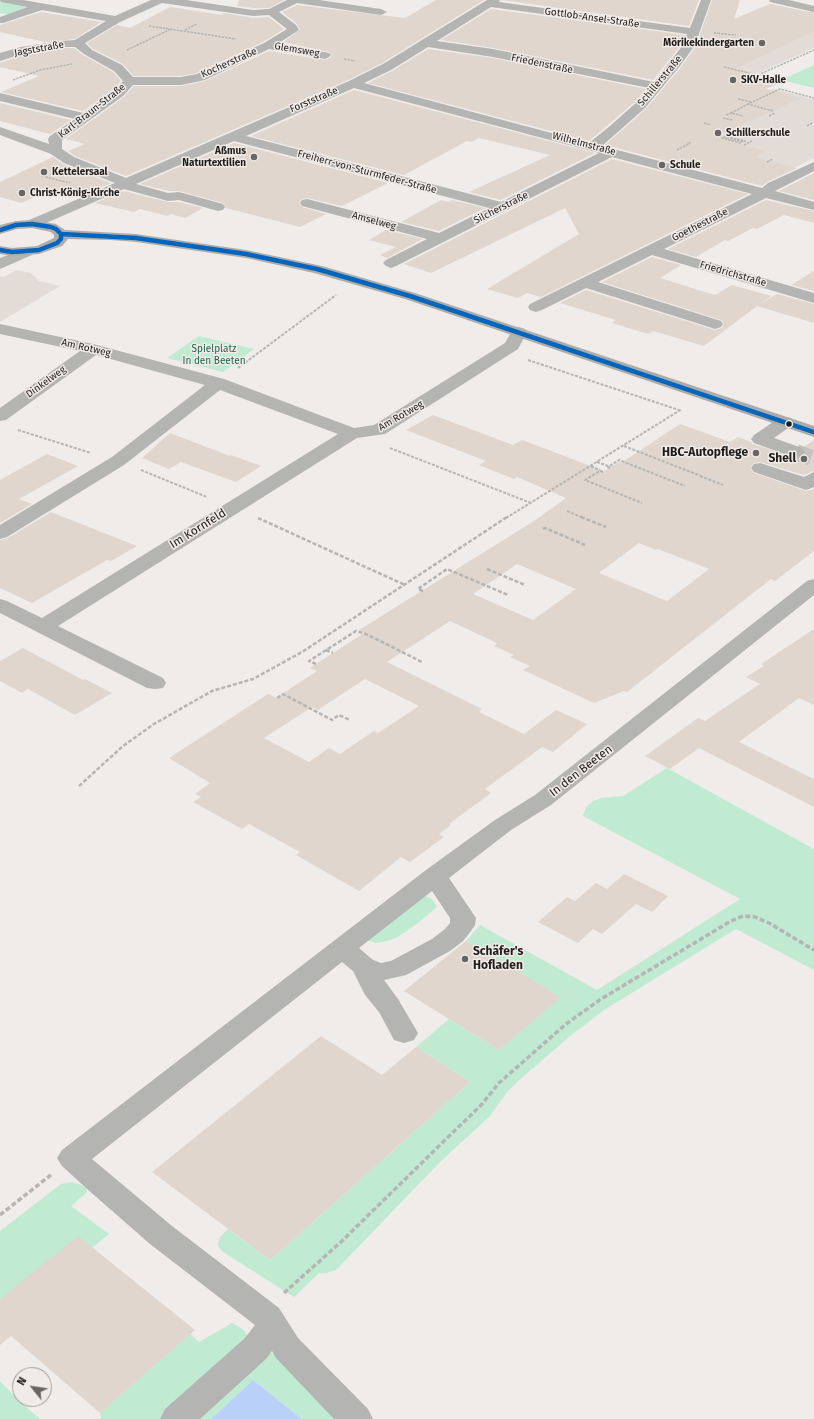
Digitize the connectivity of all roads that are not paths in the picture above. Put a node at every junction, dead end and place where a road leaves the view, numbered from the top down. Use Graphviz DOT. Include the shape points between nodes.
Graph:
graph roads {
  1 [pos="5,0"];
  2 [pos="161,0"];
  3 [pos="296,0"];
  4 [pos="706,0"];
  5 [pos="774,0"];
  6 [pos="493,2"];
  7 [pos="40,7"];
  8 [pos="814,9"];
  9 [pos="271,12"];
  10 [pos="381,12"];
  11 [pos="3,20"];
  12 [pos="116,20"];
  13 [pos="694,32"];
  14 [pos="78,43"];
  15 [pos="427,43"];
  16 [pos="268,45"];
  17 [pos="325,55"];
  18 [pos="0,56"];
  19 [pos="130,81"];
  20 [pos="353,84"];
  21 [pos="656,86"];
  22 [pos="0,97"];
  23 [pos="85,117"];
  24 [pos="0,131"];
  25 [pos="232,136"];
  26 [pos="592,146"];
  27 [pos="56,151"];
  28 [pos="610,152"];
  29 [pos="814,166"];
  30 [pos="124,185"];
  31 [pos="765,193"];
  32 [pos="307,203"];
  33 [pos="814,206"];
  34 [pos="72,207"];
  35 [pos="218,207"];
  36 [pos="503,207"];
  37 [pos="32,224"];
  38 [pos="0,229"];
  39 [pos="56,231"];
  40 [pos="440,238"];
  41 [pos="160,243"];
  42 [pos="50,247"];
  43 [pos="0,250"];
  44 [pos="651,250"];
  45 [pos="27,252"];
  46 [pos="391,263"];
  47 [pos="0,264"];
  48 [pos="586,283"];
  49 [pos="814,298"];
  50 [pos="536,307"];
  51 [pos="715,324"];
  52 [pos="0,330"];
  53 [pos="516,339"];
  54 [pos="93,349"];
  55 [pos="218,383"];
  56 [pos="0,416"];
  57 [pos="785,422"];
  58 [pos="352,433"];
  59 [pos="806,443"];
  60 [pos="760,468"];
  61 [pos="814,478"];
  62 [pos="0,533"];
  63 [pos="814,585"];
  64 [pos="0,604"];
  65 [pos="43,626"];
  66 [pos="155,684"];
  67 [pos="435,876"];
  68 [pos="342,948"];
  69 [pos="364,966"];
  70 [pos="404,1033"];
  71 [pos="268,1319"];
  72 [pos="177,1419"];
  73 [pos="356,1419"];
  1 -- 7 [label="street"];
  2 -- 9 [label="street" via="242,12"];
  2 -- 12 [label="street"];
  3 -- 9 [label="street"];
  3 -- 10 [label="street"];
  4 -- 13 [label="street, Schillerstraße"];
  5 -- 8 [label="street"];
  6 -- 13 [label="street, Gottlob-Ansel-Straße"];
  6 -- 15 [label="street, Forststraße"];
  7 -- 11 [label="street"];
  7 -- 12 [label="street"];
  9 -- 16 [label="street, Kocherstraße" via="293,30"];
  12 -- 14 [label="street"];
  13 -- 21 [label="street, Schillerstraße" via="689,45"];
  14 -- 18 [label="street, Jagststraße"];
  14 -- 19 [label="street, Karl-Braun-Straße" via="88,52 118,68"];
  15 -- 20 [label="street, Forststraße"];
  15 -- 21 [label="street, Friedenstraße"];
  16 -- 17 [label="street, Glemsweg"];
  16 -- 19 [label="street, Kocherstraße" via="201,77"];
  19 -- 23 [label="street, Karl-Braun-Straße"];
  20 -- 25 [label="street, Forststraße"];
  20 -- 26 [label="street, Wilhelmstraße"];
  21 -- 26 [label="street, Schillerstraße" via="641,105"];
  22 -- 23 [label="street"];
  23 -- 27 [label="street, Karl-Braun-Straße" via="55,139"];
  24 -- 27 [label="street"];
  25 -- 30 [label="street, Forststraße"];
  25 -- 36 [label="street, Freiherr-von-Sturmfeder-Straße"];
  26 -- 28 [label="street, Wilhelmstraße"];
  27 -- 30 [label="street, Karl-Braun-Straße" via="69,160 120,180"];
  28 -- 31 [label="street, Wilhelmstraße"];
  28 -- 36 [label="street, Silcherstraße"];
  29 -- 31 [label="street, Goethestraße" via="773,186"];
  30 -- 34 [label="street, Forststraße"];
  30 -- 35 [label="street"];
  31 -- 33 [label="street, Wilhelmstraße"];
  31 -- 44 [label="street, Goethestraße"];
  32 -- 40 [label="street, Amselweg"];
  34 -- 37 [label="street, Forststraße"];
  34 -- 39 [label="street, Forststraße"];
  36 -- 40 [label="street, Silcherstraße"];
  37 -- 38 [label="main road"];
  37 -- 39 [label="main road"];
  39 -- 41 [label="main road"];
  39 -- 42 [label="main road" via="61,239"];
  40 -- 46 [label="street, Silcherstraße"];
  41 -- 42 [label="main road"];
  41 -- 53 [label="main road" via="246,254 338,275 410,296"];
  42 -- 45 [label="main road"];
  43 -- 45 [label="main road"];
  44 -- 48 [label="street, Goethestraße"];
  44 -- 49 [label="street, Friedrichstraße"];
  45 -- 47 [label="street"];
  48 -- 50 [label="street, Goethestraße"];
  48 -- 51 [label="street"];
  52 -- 54 [label="street, Am Rotweg"];
  53 -- 57 [label="main road" via="706,394"];
  53 -- 58 [label="street, Am Rotweg" via="380,430"];
  54 -- 55 [label="street, Am Rotweg"];
  54 -- 56 [label="street, Dinkelweg"];
  55 -- 58 [label="street, Am Rotweg"];
  55 -- 62 [label="street" via="118,461"];
  57 -- 59 [label="main road"];
  57 -- 59 [label="street" via="760,439"];
  58 -- 65 [label="street, Im Kornfeld"];
  60 -- 61 [label="street" via="806,484"];
  63 -- 67 [label="street, In den Beeten" via="543,800 503,825"];
  64 -- 65 [label="street"];
  65 -- 66 [label="street"];
  67 -- 68 [label="street, In den Beeten"];
  67 -- 69 [label="street" via="463,918 462,925 441,945 397,969 379,972"];
  68 -- 69 [label="street"];
  68 -- 71 [label="street, In den Beeten" via="72,1158 155,1231"];
  69 -- 70 [label="street" via="374,988 389,1006"];
  71 -- 72 [label="street" via="255,1349"];
  71 -- 73 [label="street" via="287,1348"];
}
